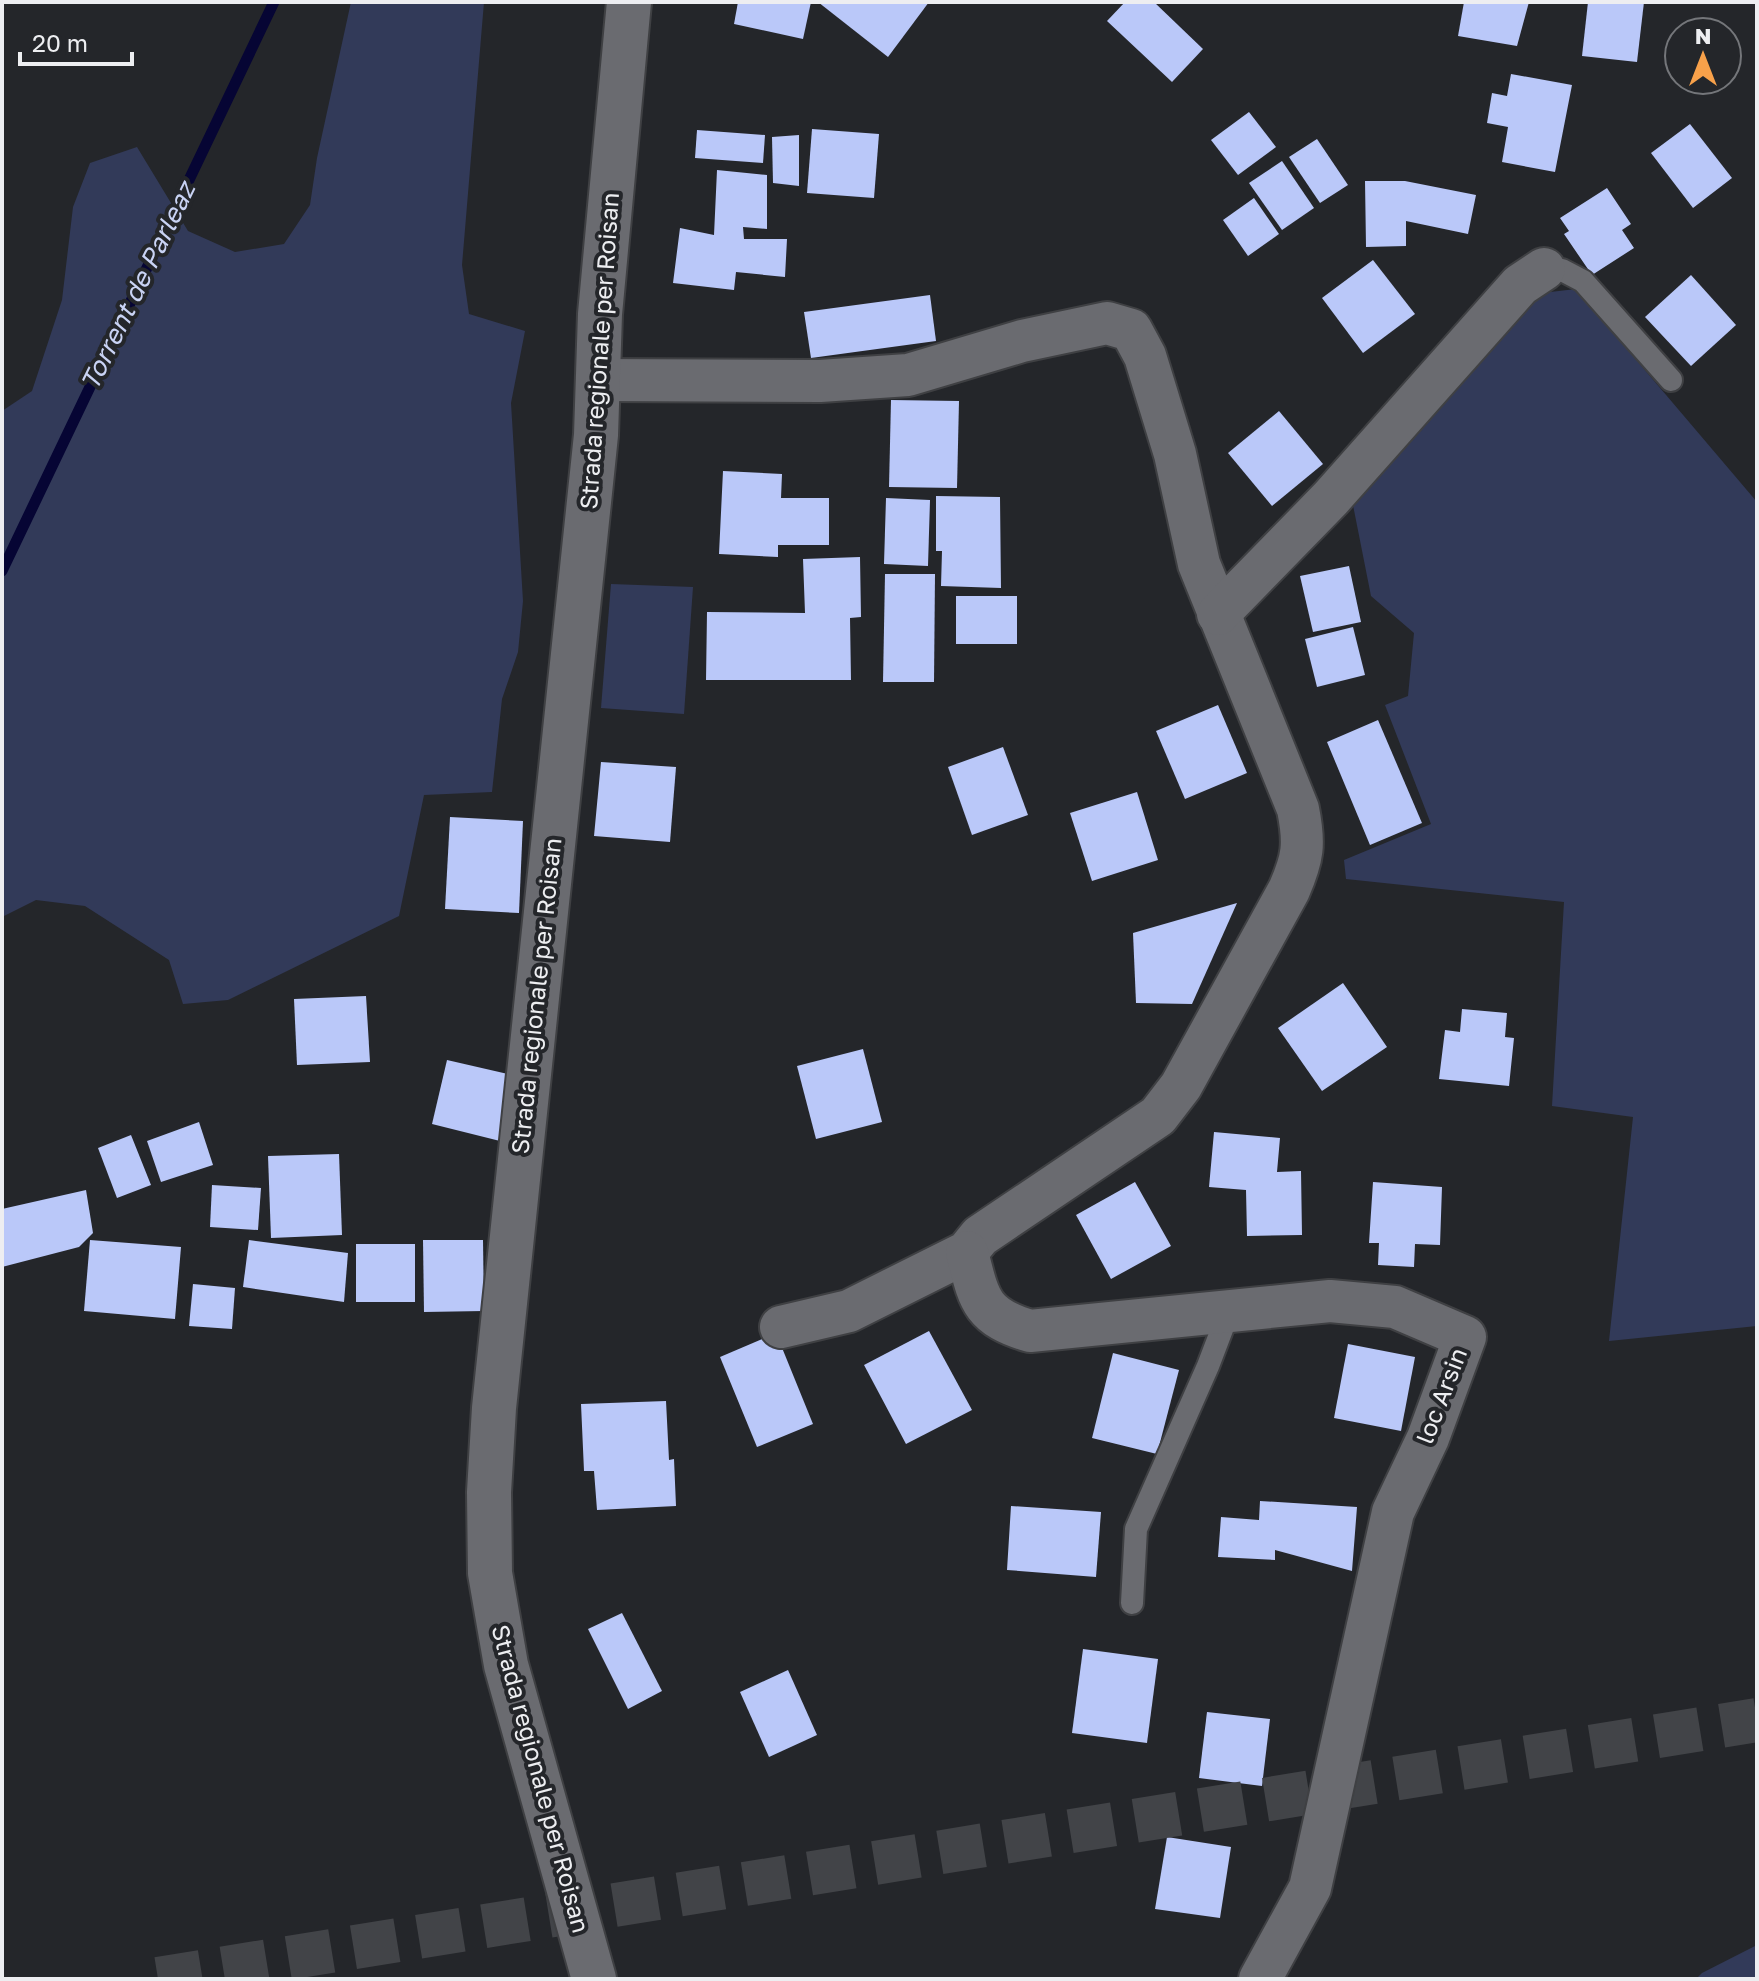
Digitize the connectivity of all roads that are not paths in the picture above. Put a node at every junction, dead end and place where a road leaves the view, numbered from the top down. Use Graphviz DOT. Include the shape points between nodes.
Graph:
graph roads {
  1 [pos="629,2"];
  2 [pos="1544,269"];
  3 [pos="598,380"];
  4 [pos="1671,380"];
  5 [pos="1218,614"];
  6 [pos="967,1252"];
  7 [pos="1229,1311"];
  8 [pos="781,1327"];
  9 [pos="1132,1603"];
  10 [pos="594,1979"];
  11 [pos="1260,1979"];
  1 -- 3 [label="main road, Strada regionale per Roisan"];
  2 -- 4 [label="lane" via="1562,270 1583,281"];
  2 -- 5 [label="street" via="1520,285 1331,498"];
  3 -- 5 [label="street" via="820,381 908,375 1022,341 1107,323 1131,330 1145,356 1175,454 1199,564"];
  3 -- 10 [label="main road, Strada regionale per Roisan" via="489,1492 490,1573 506,1665"];
  5 -- 6 [label="street" via="1298,809 1302,860 1181,1086 1158,1116 980,1236"];
  6 -- 7 [label="street, loc Arsin" via="986,1309 1004,1323 1030,1331"];
  6 -- 8 [label="street" via="849,1311"];
  7 -- 9 [label="lane" via="1136,1529"];
  7 -- 11 [label="street, loc Arsin" via="1330,1301 1395,1307 1465,1337 1428,1438 1393,1512 1310,1888"];
}
